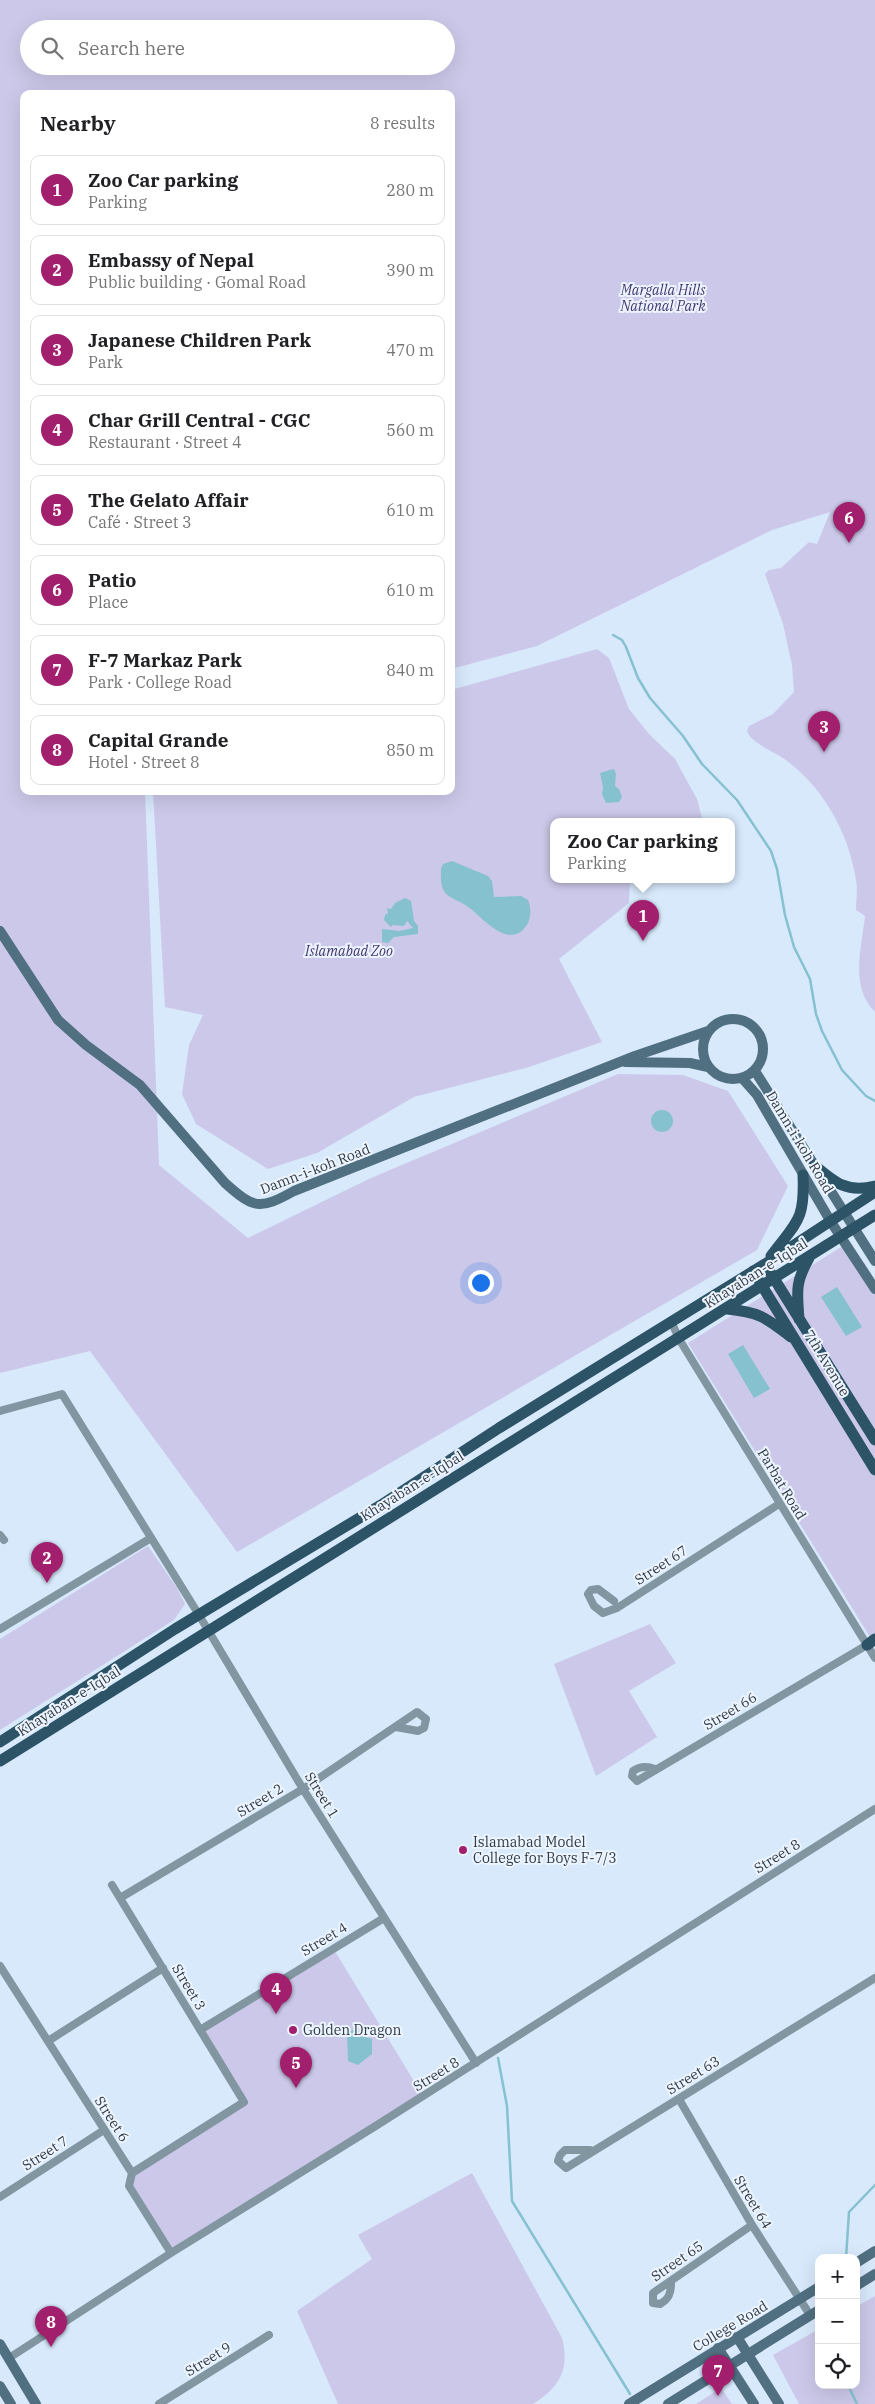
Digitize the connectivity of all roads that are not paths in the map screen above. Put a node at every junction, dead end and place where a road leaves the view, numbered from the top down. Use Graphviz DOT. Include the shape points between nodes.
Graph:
graph roads {
  1 [pos="0,932"];
  2 [pos="708,1031"];
  3 [pos="622,1062"];
  4 [pos="708,1067"];
  5 [pos="755,1071"];
  6 [pos="742,1078"];
  7 [pos="814,1165"];
  8 [pos="803,1175"];
  9 [pos="875,1186"];
  10 [pos="875,1192"];
  11 [pos="846,1213"];
  12 [pos="875,1215"];
  13 [pos="831,1222"];
  14 [pos="855,1228"];
  15 [pos="840,1237"];
  16 [pos="809,1258"];
  17 [pos="875,1261"];
  18 [pos="766,1264"];
  19 [pos="753,1271"];
  20 [pos="774,1278"];
  21 [pos="763,1286"];
  22 [pos="875,1289"];
  23 [pos="727,1309"];
  24 [pos="671,1321"];
  25 [pos="799,1321"];
  26 [pos="679,1339"];
  27 [pos="797,1341"];
  28 [pos="0,1411"];
  29 [pos="875,1440"];
  30 [pos="874,1470"];
  31 [pos="779,1504"];
  32 [pos="151,1538"];
  33 [pos="614,1601"];
  34 [pos="199,1615"];
  35 [pos="0,1629"];
  36 [pos="209,1632"];
  37 [pos="871,1642"];
  38 [pos="875,1658"];
  39 [pos="396,1727"];
  40 [pos="0,1742"];
  41 [pos="0,1761"];
  42 [pos="655,1769"];
  43 [pos="303,1789"];
  44 [pos="875,1809"];
  45 [pos="112,1885"];
  46 [pos="120,1898"];
  47 [pos="384,1918"];
  48 [pos="162,1968"];
  49 [pos="1,1969"];
  50 [pos="875,1978"];
  51 [pos="200,2030"];
  52 [pos="48,2041"];
  53 [pos="476,2063"];
  54 [pos="679,2099"];
  55 [pos="104,2130"];
  56 [pos="590,2150"];
  57 [pos="132,2172"];
  58 [pos="0,2197"];
  59 [pos="752,2225"];
  60 [pos="875,2251"];
  61 [pos="171,2253"];
  62 [pos="860,2260"];
  63 [pos="875,2274"];
  64 [pos="671,2283"];
  65 [pos="860,2283"];
  66 [pos="815,2290"];
  67 [pos="800,2299"];
  68 [pos="815,2312"];
  69 [pos="269,2335"];
  70 [pos="737,2337"];
  71 [pos="0,2344"];
  72 [pos="718,2348"];
  73 [pos="748,2354"];
  74 [pos="9,2358"];
  75 [pos="729,2366"];
  76 [pos="0,2386"];
  77 [pos="11,2404"];
  78 [pos="36,2404"];
  79 [pos="159,2404"];
  80 [pos="629,2404"];
  81 [pos="668,2404"];
  82 [pos="754,2404"];
  83 [pos="779,2404"];
  1 -- 3 [label="main road, Damn-i-koh Road" via="65,1027 140,1085 225,1183 260,1205 271,1204 294,1191"];
  2 -- 3 [label="main road, Damn-i-koh Road"];
  2 -- 4 [label="main road" via="703,1049"];
  2 -- 5 [label="main road" via="730,1019 752,1025 763,1042 762,1058"];
  3 -- 4 [label="main road"];
  4 -- 6 [label="main road" via="723,1078"];
  5 -- 6 [label="main road"];
  5 -- 7 [label="main road, Damn-i-koh Road"];
  6 -- 8 [label="main road, Damn-i-koh Road" via="756,1095"];
  7 -- 9 [label="main road" via="846,1187 861,1190"];
  7 -- 11 [label="main road, Damn-i-koh Road"];
  8 -- 13 [label="main road, Damn-i-koh Road"];
  8 -- 18 [label="main road" via="804,1202 800,1219"];
  10 -- 11 [label="main road, Khayaban-e-Iqbal"];
  11 -- 13 [label="main road, Khayaban-e-Iqbal"];
  11 -- 14 [label="main road, Damn-i-koh Road"];
  12 -- 14 [label="main road, Khayaban-e-Iqbal"];
  13 -- 15 [label="main road"];
  13 -- 18 [label="main road, Khayaban-e-Iqbal"];
  14 -- 15 [label="main road, Khayaban-e-Iqbal"];
  14 -- 17 [label="main road, Damn-i-koh Road"];
  15 -- 16 [label="main road, Khayaban-e-Iqbal"];
  15 -- 22 [label="main road"];
  16 -- 20 [label="main road, Khayaban-e-Iqbal"];
  16 -- 25 [label="main road" via="797,1288"];
  18 -- 19 [label="main road, Khayaban-e-Iqbal"];
  18 -- 20 [label="main road, 7th Avenue"];
  19 -- 21 [label="main road, 7th Avenue"];
  19 -- 24 [label="main road, Khayaban-e-Iqbal"];
  20 -- 21 [label="main road, Khayaban-e-Iqbal"];
  20 -- 25 [label="main road, 7th Avenue"];
  21 -- 23 [label="main road, Khayaban-e-Iqbal"];
  21 -- 27 [label="main road, 7th Avenue"];
  23 -- 26 [label="main road, Khayaban-e-Iqbal"];
  23 -- 27 [label="main road" via="760,1314"];
  24 -- 26 [label="street, Parbat Road"];
  24 -- 34 [label="main road, Khayaban-e-Iqbal"];
  25 -- 29 [label="main road, 7th Avenue"];
  26 -- 31 [label="street, Parbat Road"];
  26 -- 36 [label="main road, Khayaban-e-Iqbal"];
  27 -- 30 [label="main road, 7th Avenue"];
  28 -- 32 [label="street, Street 1" via="62,1394"];
  31 -- 33 [label="street, Street 67" via="617,1608 603,1613 594,1606 588,1594 598,1589"];
  31 -- 37 [label="street, Parbat Road"];
  32 -- 34 [label="street, Street 1"];
  32 -- 35 [label="street"];
  34 -- 36 [label="street, Street 1"];
  34 -- 40 [label="main road, Khayaban-e-Iqbal"];
  36 -- 41 [label="main road, Khayaban-e-Iqbal"];
  36 -- 43 [label="street, Street 1"];
  37 -- 38 [label="street, Parbat Road"];
  37 -- 42 [label="street, Street 66" via="637,1781 632,1776 637,1768"];
  39 -- 43 [label="street, Street 2" via="418,1732 424,1728 426,1718 417,1712"];
  43 -- 46 [label="street, Street 2"];
  43 -- 47 [label="street, Street 1"];
  44 -- 53 [label="street, Street 8"];
  45 -- 46 [label="street, Street 3"];
  46 -- 48 [label="street, Street 3"];
  47 -- 51 [label="street, Street 4"];
  47 -- 53 [label="street, Street 1"];
  48 -- 51 [label="street, Street 3"];
  48 -- 52 [label="street"];
  49 -- 52 [label="street, Street 6"];
  50 -- 54 [label="street, Street 63"];
  51 -- 57 [label="street, Street 3" via="244,2102"];
  52 -- 55 [label="street, Street 6"];
  53 -- 61 [label="street, Street 8"];
  54 -- 56 [label="street, Street 63" via="566,2168 558,2161 565,2150"];
  54 -- 59 [label="street, Street 64"];
  55 -- 57 [label="street, Street 6"];
  55 -- 58 [label="street, Street 7"];
  57 -- 61 [label="street" via="129,2186"];
  59 -- 64 [label="street, Street 65" via="653,2294 653,2303 666,2301 670,2296"];
  59 -- 67 [label="street, Street 64"];
  60 -- 62 [label="main road"];
  61 -- 74 [label="street, Street 8"];
  63 -- 65 [label="main road"];
  66 -- 67 [label="main road, College Road"];
  67 -- 68 [label="street, Street 64"];
  67 -- 70 [label="main road, College Road"];
  68 -- 73 [label="main road"];
  69 -- 79 [label="street, Street 9"];
  70 -- 72 [label="main road, College Road"];
  70 -- 73 [label="main road"];
  71 -- 74 [label="main road"];
  72 -- 75 [label="main road"];
  72 -- 80 [label="main road, College Road"];
  73 -- 75 [label="main road"];
  73 -- 83 [label="main road"];
  74 -- 78 [label="main road"];
  75 -- 81 [label="main road"];
  75 -- 82 [label="main road"];
  76 -- 77 [label="main road"];
}
